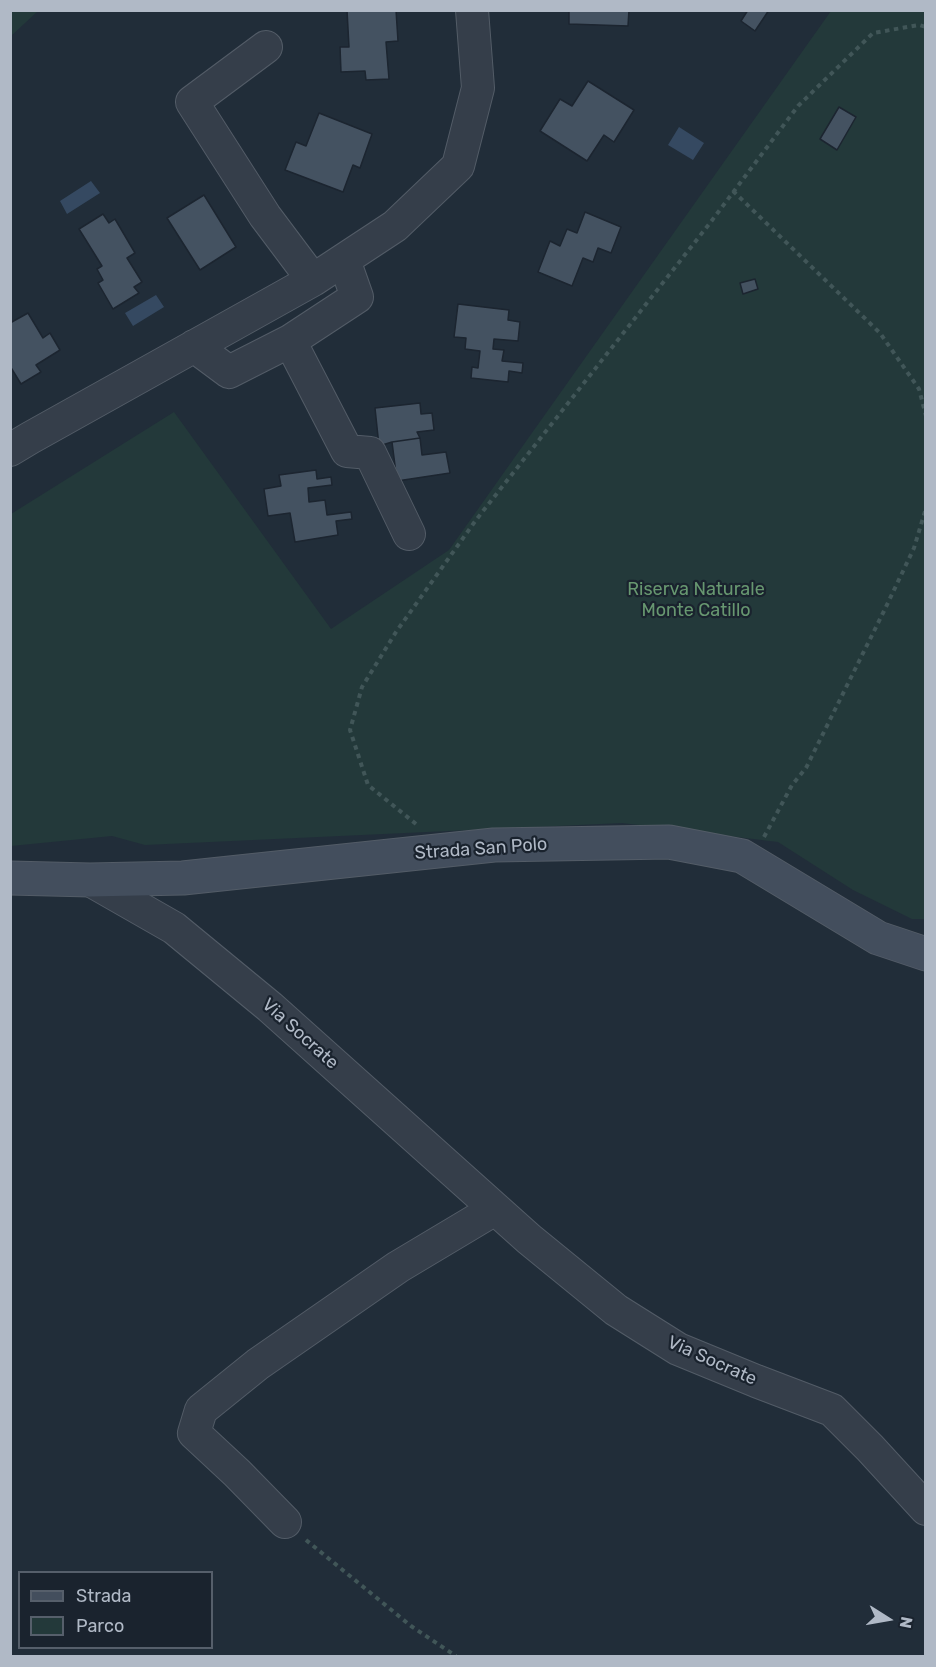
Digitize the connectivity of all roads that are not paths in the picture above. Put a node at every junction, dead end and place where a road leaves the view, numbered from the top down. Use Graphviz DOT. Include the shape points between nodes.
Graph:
graph roads {
  1 [pos="472,10"];
  2 [pos="266,47"];
  3 [pos="344,260"];
  4 [pos="313,280"];
  5 [pos="290,341"];
  6 [pos="194,346"];
  7 [pos="10,450"];
  8 [pos="409,534"];
  9 [pos="10,878"];
  10 [pos="90,880"];
  11 [pos="926,954"];
  12 [pos="495,1209"];
  13 [pos="926,1509"];
  14 [pos="285,1522"];
  1 -- 3 [label="street" via="478,88 458,166 395,226"];
  2 -- 4 [label="street" via="192,102 265,216"];
  3 -- 4 [label="street"];
  3 -- 5 [label="street" via="357,297"];
  4 -- 6 [label="street"];
  5 -- 6 [label="street" via="230,372"];
  5 -- 8 [label="street" via="347,451 370,453"];
  6 -- 7 [label="street"];
  9 -- 10 [label="street, Strada San Polo"];
  10 -- 11 [label="street, Strada San Polo" via="183,878 494,845 669,842 742,856 878,938"];
  10 -- 12 [label="street, Via Socrate" via="174,928 270,1007"];
  12 -- 13 [label="street, Via Socrate" via="616,1310 678,1349 832,1410"];
  12 -- 14 [label="street" via="398,1267 258,1364 201,1410 194,1433"];
}
